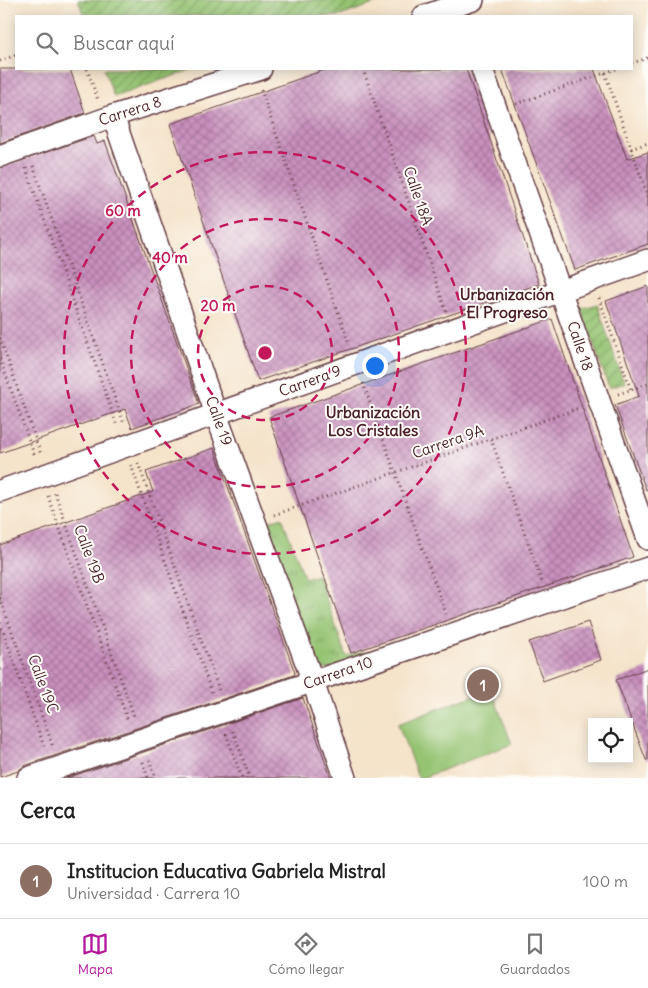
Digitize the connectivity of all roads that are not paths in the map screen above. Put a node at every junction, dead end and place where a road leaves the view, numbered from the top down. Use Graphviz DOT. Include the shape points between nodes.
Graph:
graph roads {
  1 [pos="465,7"];
  2 [pos="429,15"];
  3 [pos="258,70"];
  4 [pos="482,70"];
  5 [pos="113,116"];
  6 [pos="0,156"];
  7 [pos="648,260"];
  8 [pos="561,292"];
  9 [pos="216,414"];
  10 [pos="0,491"];
  11 [pos="648,539"];
  12 [pos="648,568"];
  13 [pos="313,682"];
  14 [pos="28,778"];
  15 [pos="345,778"];
  1 -- 2 [label="street"];
  3 -- 5 [label="street, Carrera 8"];
  4 -- 8 [label="street, Calle 18"];
  5 -- 6 [label="street, Carrera 8"];
  5 -- 9 [label="street, Calle 19"];
  7 -- 8 [label="street, Carrera 9"];
  8 -- 9 [label="street, Carrera 9"];
  8 -- 11 [label="street, Calle 18"];
  9 -- 10 [label="street, Carrera 9"];
  9 -- 13 [label="street, Calle 19"];
  12 -- 13 [label="street, Carrera 10"];
  13 -- 14 [label="street, Carrera 10"];
  13 -- 15 [label="street, Calle 19"];
}
